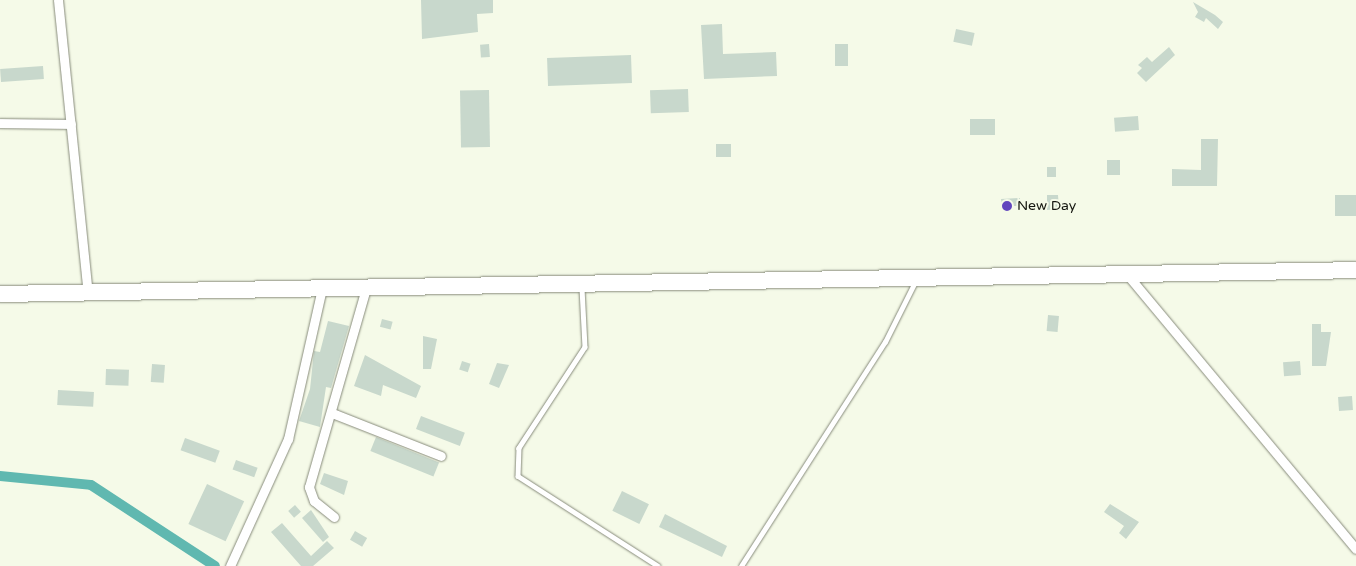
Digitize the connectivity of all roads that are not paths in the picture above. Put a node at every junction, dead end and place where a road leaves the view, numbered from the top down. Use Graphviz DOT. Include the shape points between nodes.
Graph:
graph roads {
  1 [pos="58,0"];
  2 [pos="0,123"];
  3 [pos="70,124"];
  4 [pos="1356,270"];
  5 [pos="1126,273"];
  6 [pos="917,278"];
  7 [pos="581,285"];
  8 [pos="322,288"];
  9 [pos="366,288"];
  10 [pos="88,292"];
  11 [pos="0,294"];
  12 [pos="332,413"];
  13 [pos="441,456"];
  14 [pos="334,517"];
  15 [pos="1356,549"];
  16 [pos="230,566"];
  17 [pos="658,566"];
  18 [pos="741,566"];
  1 -- 3 [label="street"];
  2 -- 3 [label="street"];
  3 -- 10 [label="street"];
  4 -- 5 [label="highway"];
  5 -- 6 [label="highway"];
  5 -- 15 [label="street"];
  6 -- 7 [label="highway"];
  6 -- 18 [label="lane" via="885,342"];
  7 -- 9 [label="highway"];
  7 -- 17 [label="lane" via="585,347 519,448 518,476"];
  8 -- 9 [label="highway"];
  8 -- 10 [label="highway"];
  8 -- 16 [label="street" via="288,439"];
  9 -- 12 [label="street"];
  10 -- 11 [label="highway"];
  12 -- 13 [label="street"];
  12 -- 14 [label="street" via="309,487 314,500"];
}
